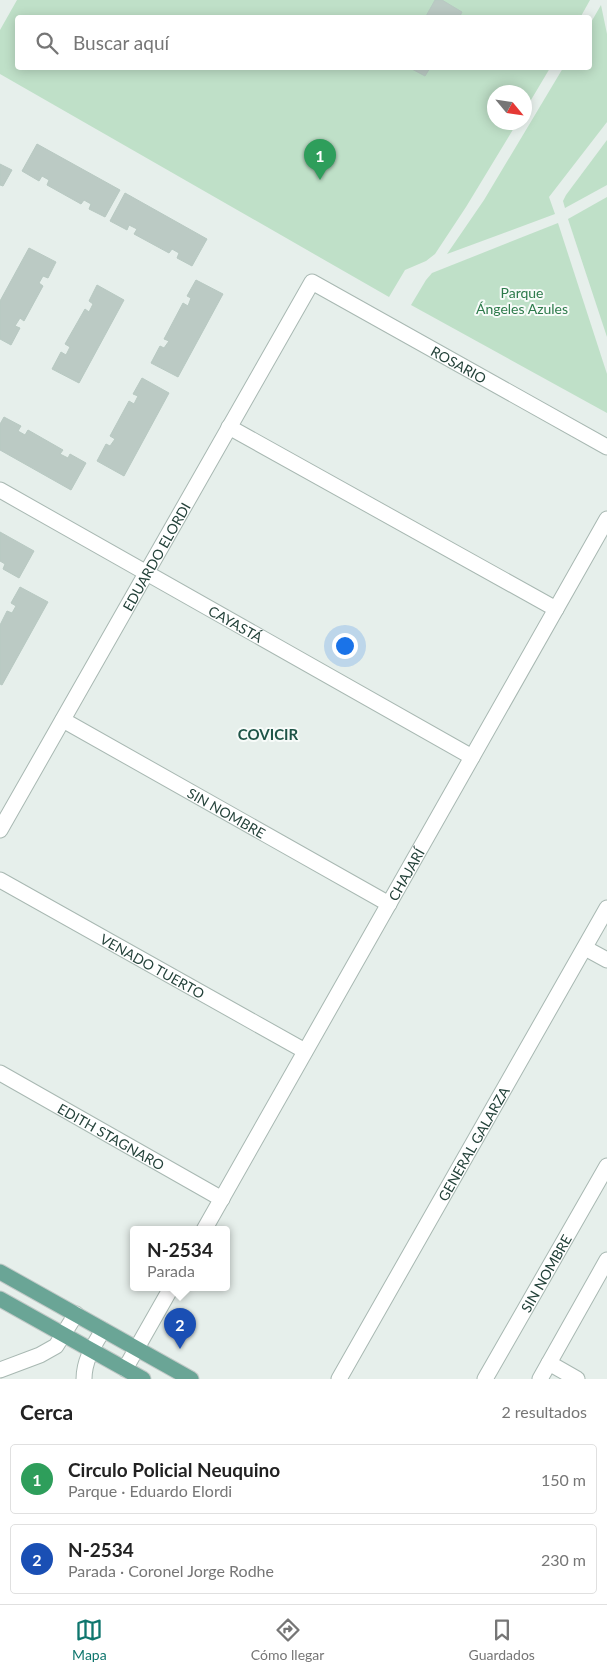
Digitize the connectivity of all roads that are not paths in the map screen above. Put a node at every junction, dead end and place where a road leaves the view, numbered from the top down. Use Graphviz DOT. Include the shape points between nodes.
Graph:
graph roads {
  1 [pos="312,282"];
  2 [pos="229,427"];
  3 [pos="607,447"];
  4 [pos="0,490"];
  5 [pos="607,519"];
  6 [pos="146,573"];
  7 [pos="556,609"];
  8 [pos="63,720"];
  9 [pos="472,757"];
  10 [pos="0,830"];
  11 [pos="0,880"];
  12 [pos="389,904"];
  13 [pos="607,908"];
  14 [pos="585,948"];
  15 [pos="607,960"];
  16 [pos="305,1052"];
  17 [pos="0,1073"];
  18 [pos="607,1166"];
  19 [pos="222,1199"];
  20 [pos="206,1226"];
  21 [pos="607,1260"];
  22 [pos="0,1272"];
  23 [pos="169,1291"];
  24 [pos="0,1299"];
  25 [pos="76,1314"];
  26 [pos="103,1330"];
  27 [pos="64,1335"];
  28 [pos="137,1349"];
  29 [pos="92,1350"];
  30 [pos="549,1363"];
  31 [pos="126,1369"];
  32 [pos="0,1370"];
  33 [pos="84,1379"];
  34 [pos="143,1379"];
  35 [pos="191,1379"];
  36 [pos="339,1379"];
  37 [pos="485,1379"];
  38 [pos="540,1379"];
  39 [pos="577,1379"];
  1 -- 2 [label="street, EDUARDO ELORDI"];
  1 -- 3 [label="street, ROSARIO"];
  2 -- 6 [label="street, EDUARDO ELORDI"];
  2 -- 7 [label="street"];
  4 -- 6 [label="street, CAYASTÁ"];
  5 -- 7 [label="street, CHAJARÍ"];
  6 -- 8 [label="street, EDUARDO ELORDI"];
  6 -- 9 [label="street, CAYASTÁ"];
  7 -- 9 [label="street, CHAJARÍ"];
  8 -- 10 [label="street, EDUARDO ELORDI"];
  8 -- 12 [label="street, SIN NOMBRE"];
  9 -- 12 [label="street, CHAJARÍ"];
  11 -- 16 [label="street, VENADO TUERTO"];
  12 -- 16 [label="street, CHAJARÍ"];
  13 -- 14 [label="street, GENERAL GALARZA"];
  14 -- 15 [label="street"];
  14 -- 36 [label="street, GENERAL GALARZA"];
  16 -- 19 [label="street, CHAJARÍ"];
  17 -- 19 [label="street, EDITH STAGNARO"];
  18 -- 37 [label="street, SIN NOMBRE"];
  19 -- 20 [label="street, CHAJARÍ"];
  21 -- 30 [label="street"];
  22 -- 25 [label="main road"];
  23 -- 28 [label="street"];
  24 -- 27 [label="main road"];
  25 -- 26 [label="main road"];
  25 -- 27 [label="street"];
  26 -- 28 [label="main road"];
  26 -- 29 [label="street"];
  27 -- 29 [label="main road"];
  27 -- 32 [label="street" via="51,1350"];
  28 -- 31 [label="street"];
  28 -- 35 [label="main road"];
  29 -- 31 [label="main road"];
  29 -- 33 [label="street"];
  30 -- 38 [label="street"];
  30 -- 39 [label="street"];
  31 -- 34 [label="main road"];
}
